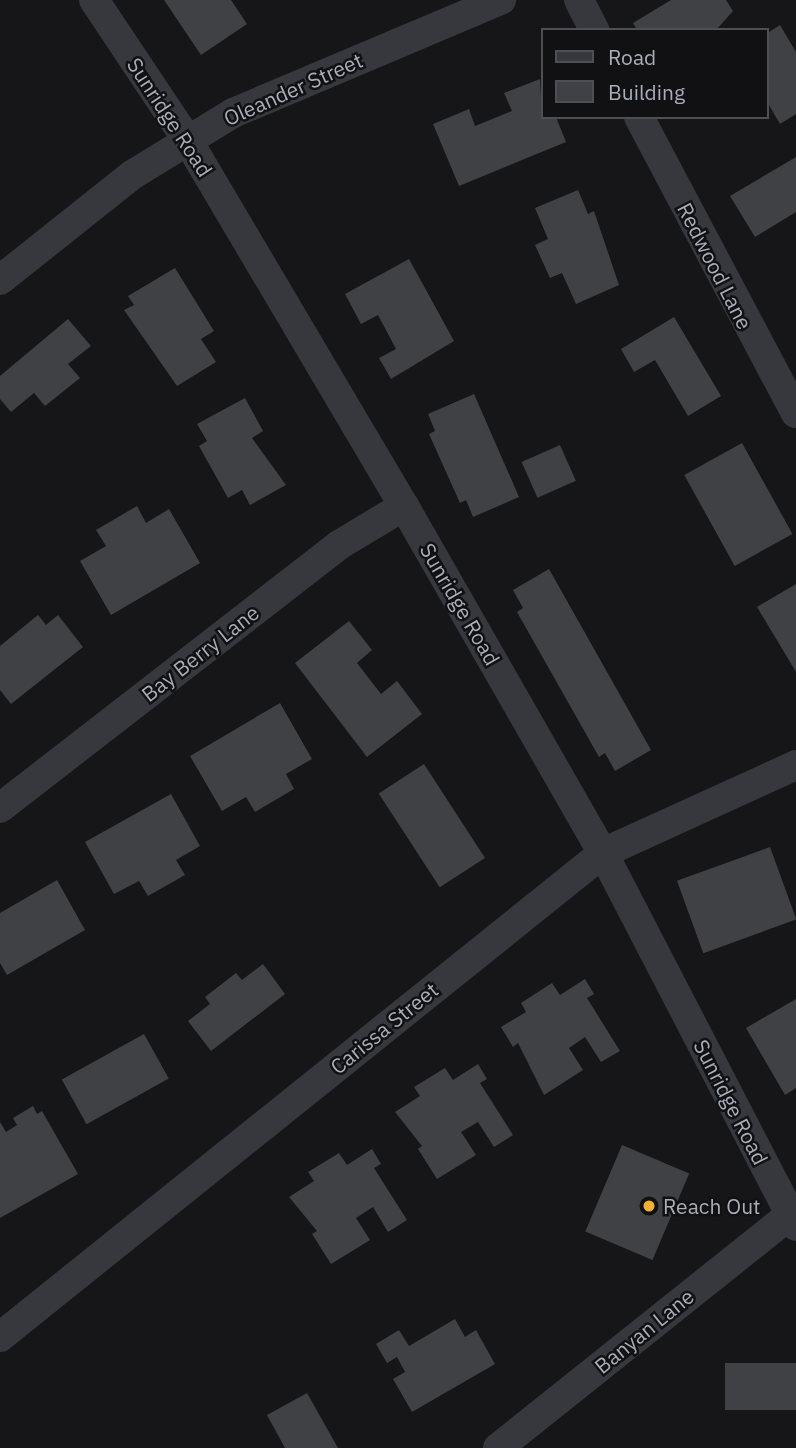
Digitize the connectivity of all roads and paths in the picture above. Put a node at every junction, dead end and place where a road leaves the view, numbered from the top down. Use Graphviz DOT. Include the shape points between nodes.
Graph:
graph roads {
  1 [pos="94,0"];
  2 [pos="501,0"];
  3 [pos="579,0"];
  4 [pos="593,28"];
  5 [pos="640,119"];
  6 [pos="188,141"];
  7 [pos="0,280"];
  8 [pos="796,413"];
  9 [pos="404,506"];
  10 [pos="796,765"];
  11 [pos="0,808"];
  12 [pos="603,853"];
  13 [pos="793,1221"];
  14 [pos="0,1337"];
  15 [pos="498,1448"];
  1 -- 6 [label="street, Sunridge Road"];
  2 -- 6 [label="street, Oleander Street" via="233,113"];
  3 -- 4 [label="street"];
  5 -- 8 [label="street, Redwood Lane"];
  6 -- 7 [label="street, Oleander Street" via="132,176"];
  6 -- 9 [label="street, Sunridge Road"];
  9 -- 11 [label="street, Bay Berry Lane" via="339,545"];
  9 -- 12 [label="street, Sunridge Road"];
  10 -- 12 [label="street, Carissa Street"];
  12 -- 13 [label="street, Sunridge Road"];
  12 -- 14 [label="street, Carissa Street"];
  13 -- 15 [label="street, Banyan Lane"];
}
